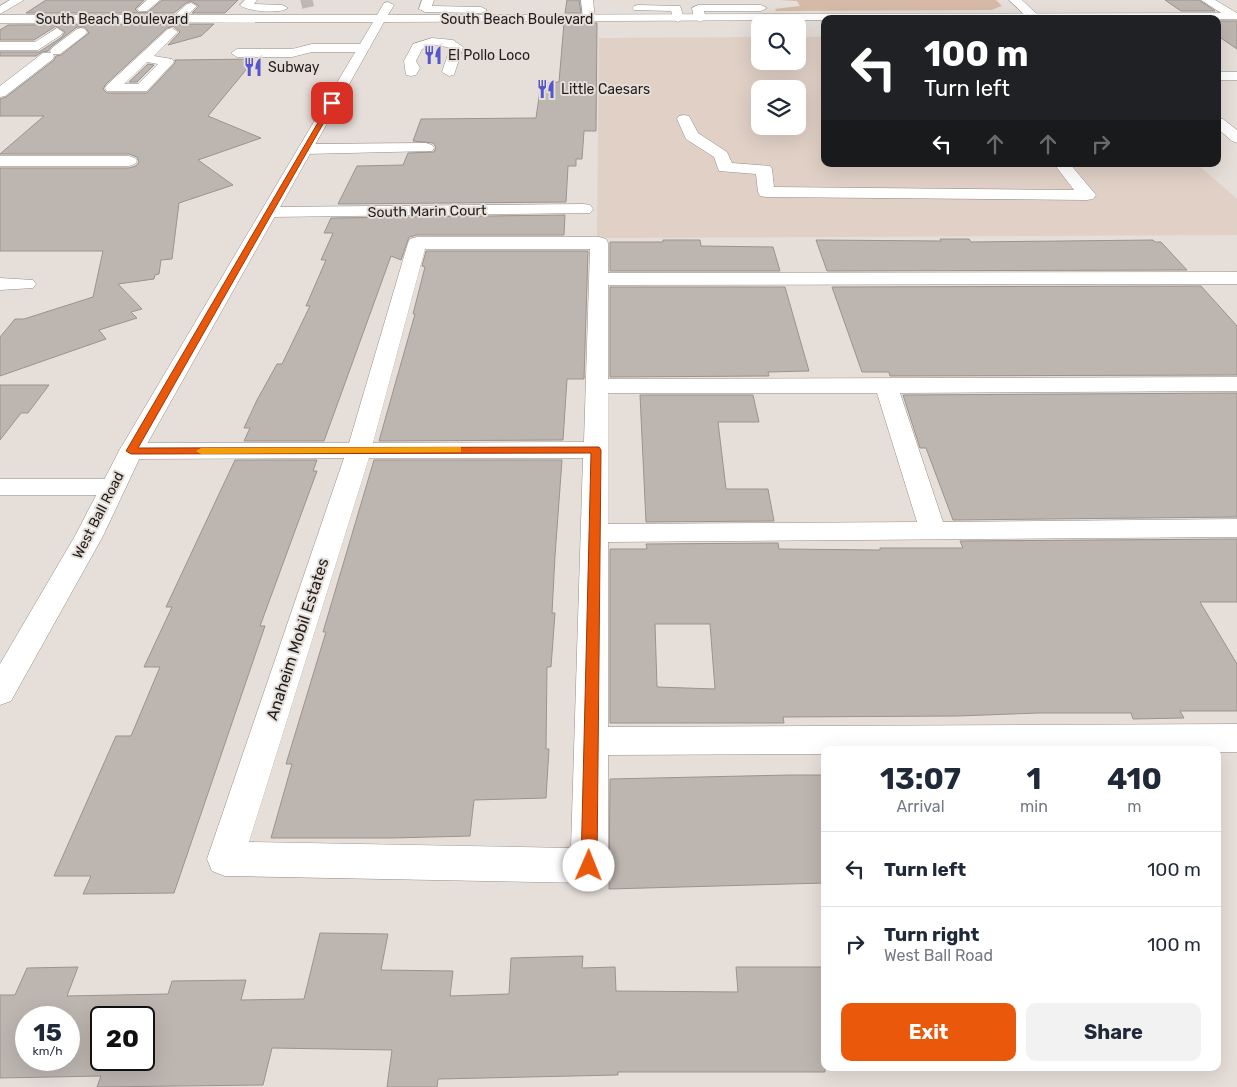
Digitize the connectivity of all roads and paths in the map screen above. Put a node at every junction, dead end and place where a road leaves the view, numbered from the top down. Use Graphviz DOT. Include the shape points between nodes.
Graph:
graph roads {
  1 [pos="18,0"];
  2 [pos="154,0"];
  3 [pos="251,0"];
  4 [pos="391,0"];
  5 [pos="428,0"];
  6 [pos="587,0"];
  7 [pos="1015,0"];
  8 [pos="1207,0"];
  9 [pos="194,3"];
  10 [pos="761,8"];
  11 [pos="638,9"];
  12 [pos="481,10"];
  13 [pos="0,11"];
  14 [pos="138,13"];
  15 [pos="953,15"];
  16 [pos="1032,15"];
  17 [pos="1221,16"];
  18 [pos="1235,16"];
  19 [pos="589,18"];
  20 [pos="0,19"];
  21 [pos="177,19"];
  22 [pos="271,19"];
  23 [pos="379,27"];
  24 [pos="452,31"];
  25 [pos="39,32"];
  26 [pos="57,32"];
  27 [pos="154,32"];
  28 [pos="355,32"];
  29 [pos="422,32"];
  30 [pos="250,39"];
  31 [pos="0,46"];
  32 [pos="364,48"];
  33 [pos="145,58"];
  34 [pos="411,72"];
  35 [pos="449,72"];
  36 [pos="1221,76"];
  37 [pos="1237,76"];
  38 [pos="0,93"];
  39 [pos="684,119"];
  40 [pos="1221,125"];
  41 [pos="1237,138"];
  42 [pos="426,148"];
  43 [pos="306,149"];
  44 [pos="129,160"];
  45 [pos="0,161"];
  46 [pos="1064,167"];
  47 [pos="584,209"];
  48 [pos="270,212"];
  49 [pos="1230,278"];
  50 [pos="598,279"];
  51 [pos="0,284"];
  52 [pos="26,284"];
  53 [pos="1237,292"];
  54 [pos="1237,384"];
  55 [pos="597,386"];
  56 [pos="886,386"];
  57 [pos="359,450"];
  58 [pos="596,450"];
  59 [pos="131,451"];
  60 [pos="0,487"];
  61 [pos="113,487"];
  62 [pos="1237,528"];
  63 [pos="933,531"];
  64 [pos="595,533"];
  65 [pos="0,692"];
  66 [pos="1237,738"];
  67 [pos="591,741"];
  1 -- 13 [label="main road"];
  2 -- 14 [label="main road"];
  3 -- 22 [label="main road" via="246,5 287,6"];
  4 -- 23 [label="main road, West Ball Road"];
  5 -- 12 [label="main road" via="425,9"];
  6 -- 19 [label="main road"];
  7 -- 16 [label="main road"];
  8 -- 18 [label="main road"];
  9 -- 21 [label="main road"];
  10 -- 11 [label="main road, South Beach Boulevard" via="700,18 678,18"];
  10 -- 15 [label="main road, South Beach Boulevard"];
  11 -- 19 [label="main road, South Beach Boulevard"];
  14 -- 20 [label="main road, South Beach Boulevard"];
  14 -- 21 [label="main road, South Beach Boulevard"];
  17 -- 18 [label="main road, South Beach Boulevard"];
  19 -- 23 [label="main road, South Beach Boulevard"];
  21 -- 22 [label="main road, South Beach Boulevard"];
  22 -- 23 [label="main road, South Beach Boulevard"];
  23 -- 28 [label="main road, South Beach Boulevard"];
  23 -- 32 [label="main road, West Ball Road"];
  24 -- 29 [label="main road, South Beach Boulevard"];
  25 -- 26 [label="main road, South Beach Boulevard"];
  26 -- 31 [label="main road" via="38,46"];
  26 -- 38 [label="main road, South Beach Boulevard" via="86,32 52,53"];
  27 -- 33 [label="main road, South Beach Boulevard" via="177,32"];
  30 -- 32 [label="main road" via="237,53"];
  32 -- 43 [label="main road, West Ball Road"];
  34 -- 35 [label="main road" via="410,61 417,47 441,42 458,47"];
  36 -- 37 [label="main road"];
  39 -- 46 [label="main road" via="690,136 721,155 724,168 764,169 766,192 1087,195"];
  40 -- 41 [label="main road"];
  42 -- 43 [label="main road"];
  43 -- 48 [label="main road, West Ball Road"];
  44 -- 45 [label="main road"];
  47 -- 48 [label="main road, South Marin Court"];
  48 -- 59 [label="main road, West Ball Road"];
  49 -- 50 [label="main road"];
  49 -- 53 [label="main road"];
  50 -- 55 [label="main road"];
  50 -- 57 [label="main road, Anaheim Mobil Estates" via="599,243 417,243"];
  51 -- 52 [label="main road"];
  54 -- 56 [label="main road"];
  55 -- 56 [label="main road"];
  55 -- 58 [label="main road"];
  56 -- 63 [label="main road"];
  57 -- 58 [label="main road"];
  57 -- 59 [label="main road"];
  57 -- 67 [label="main road, Anaheim Mobil Estates" via="225,859 589,866"];
  58 -- 64 [label="main road"];
  59 -- 61 [label="main road, West Ball Road"];
  60 -- 61 [label="main road"];
  61 -- 65 [label="main road, West Ball Road"];
  62 -- 63 [label="main road"];
  63 -- 64 [label="main road"];
  64 -- 67 [label="main road"];
  66 -- 67 [label="main road"];
}
